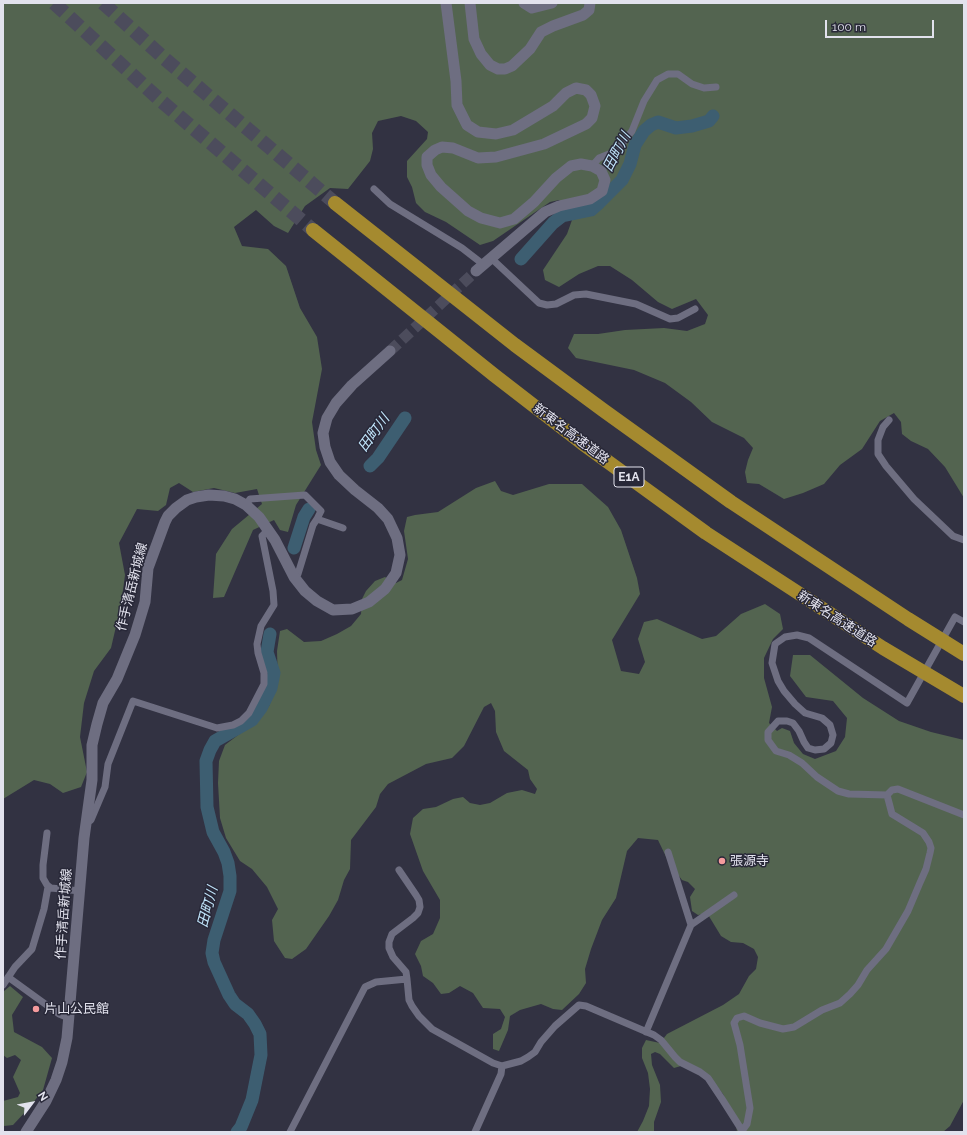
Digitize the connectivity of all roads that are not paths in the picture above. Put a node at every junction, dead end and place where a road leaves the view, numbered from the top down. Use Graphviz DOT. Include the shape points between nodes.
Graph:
graph roads {
  1 [pos="446,3"];
  2 [pos="470,3"];
  3 [pos="524,3"];
  4 [pos="552,3"];
  5 [pos="590,3"];
  6 [pos="716,87"];
  7 [pos="592,166"];
  8 [pos="374,189"];
  9 [pos="335,203"];
  10 [pos="313,230"];
  11 [pos="484,265"];
  12 [pos="695,309"];
  13 [pos="390,351"];
  14 [pos="889,420"];
  15 [pos="246,505"];
  16 [pos="317,519"];
  17 [pos="343,528"];
  18 [pos="269,529"];
  19 [pos="964,540"];
  20 [pos="294,576"];
  21 [pos="964,615"];
  22 [pos="956,617"];
  23 [pos="964,622"];
  24 [pos="964,654"];
  25 [pos="964,696"];
  26 [pos="887,795"];
  27 [pos="964,815"];
  28 [pos="86,823"];
  29 [pos="47,833"];
  30 [pos="668,852"];
  31 [pos="399,870"];
  32 [pos="48,887"];
  33 [pos="80,891"];
  34 [pos="734,896"];
  35 [pos="691,925"];
  36 [pos="8,977"];
  37 [pos="407,978"];
  38 [pos="3,985"];
  39 [pos="69,1018"];
  40 [pos="646,1032"];
  41 [pos="502,1066"];
  42 [pos="26,1132"];
  43 [pos="290,1132"];
  44 [pos="475,1132"];
  45 [pos="742,1132"];
  1 -- 7 [label="main road" via="457,105 467,124 478,132 496,134 513,130 548,110 566,93 576,88 586,90 595,106 592,118 586,124 544,144 496,157 478,158 442,146 427,157 431,175 441,187 468,211 500,223 514,219 571,166"];
  2 -- 5 [label="main road" via="474,39 481,54 490,65 498,69 512,66 530,49 541,32 583,15 589,10"];
  3 -- 4 [label="main road" via="532,8"];
  6 -- 7 [label="street" via="704,88 692,84 678,74 668,74 657,80 644,101 632,131 614,152 599,158"];
  7 -- 11 [label="main road" via="600,171 606,180 602,191 590,199 545,212"];
  8 -- 11 [label="street" via="390,204 462,248"];
  9 -- 24 [label="highway" via="515,345 686,470 821,562"];
  10 -- 25 [label="highway, 新東名高速道路 / E1A" via="513,390 706,533 876,644"];
  11 -- 12 [label="street" via="539,303 547,305 556,304 574,295 586,294 636,304 670,319 678,318"];
  13 -- 20 [label="main road, 作手清岳新城線" via="336,403 327,418 323,433 330,462 339,475 388,519 397,538 400,555 396,574 385,589 369,602 352,609 333,610 305,591"];
  14 -- 19 [label="street" via="878,440 878,454 914,499 953,536"];
  15 -- 16 [label="street" via="250,499 305,495 321,511"];
  15 -- 18 [label="main road, 作手清岳新城線"];
  15 -- 28 [label="main road, 作手清岳新城線" via="224,496 196,497 176,508 164,522 148,568 145,602 135,635 117,679 103,703 97,724 92,745 92,780"];
  16 -- 17 [label="street"];
  16 -- 20 [label="street" via="298,574"];
  18 -- 20 [label="main road, 作手清岳新城線"];
  18 -- 28 [label="street" via="262,536 274,605 261,626 257,644 264,684 249,713 233,725 218,728 133,701 108,764 105,787 91,820"];
  21 -- 22 [label="street"];
  22 -- 23 [label="street"];
  22 -- 26 [label="street" via="907,703 809,638 798,635 785,638 776,644 772,663 784,691 795,704 830,725 833,735 831,743 824,749 814,750 808,748 793,723 778,721 768,732 768,740 776,751 802,763 838,791 849,794"];
  26 -- 27 [label="street" via="898,789"];
  26 -- 45 [label="street" via="892,814 923,833 931,848 926,869 908,911 886,950 840,1002 794,1027 783,1029 744,1016 737,1018 734,1023 750,1108 747,1124"];
  28 -- 33 [label="main road, 作手清岳新城線"];
  29 -- 32 [label="street" via="43,878"];
  30 -- 35 [label="street"];
  31 -- 37 [label="street" via="419,900 420,907 413,918 392,934 389,942 393,957 406,972"];
  32 -- 33 [label="street"];
  32 -- 36 [label="street" via="32,949"];
  33 -- 39 [label="main road, 作手清岳新城線"];
  34 -- 35 [label="street"];
  35 -- 40 [label="street"];
  36 -- 38 [label="street"];
  36 -- 39 [label="street" via="59,1014"];
  37 -- 41 [label="street" via="409,1000 419,1016 432,1029"];
  37 -- 43 [label="street" via="376,982 365,987"];
  39 -- 42 [label="main road, 作手清岳新城線" via="62,1062 56,1080"];
  40 -- 41 [label="street" via="579,1005 555,1026 535,1052 521,1061"];
  40 -- 45 [label="street" via="661,1040 680,1062 708,1078"];
  41 -- 44 [label="street" via="501,1074"];
}
